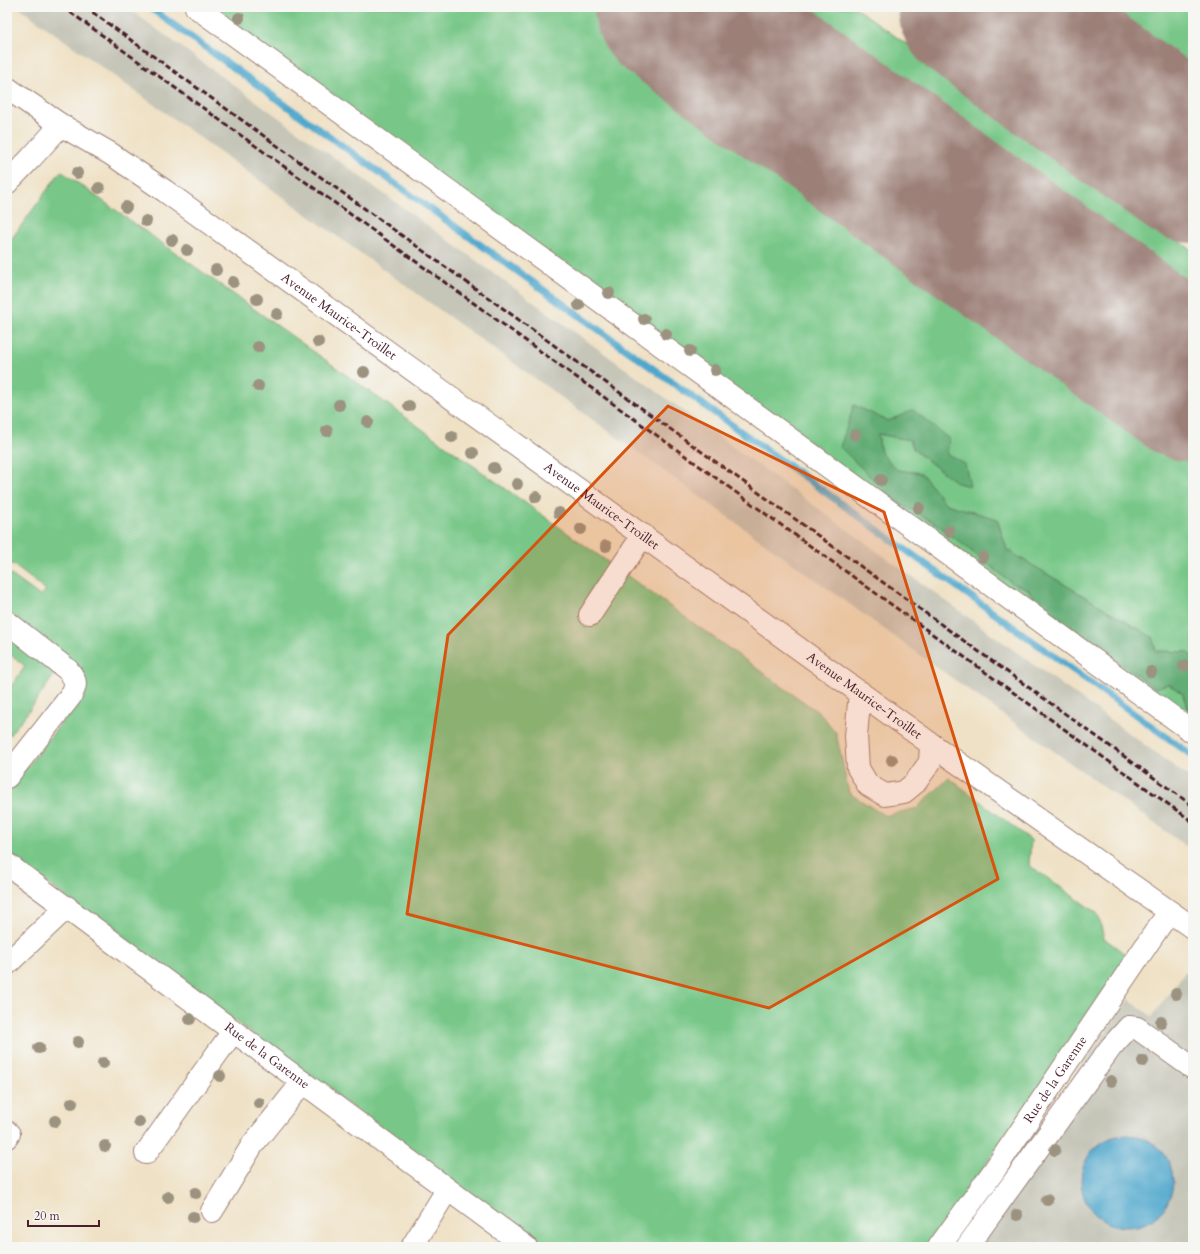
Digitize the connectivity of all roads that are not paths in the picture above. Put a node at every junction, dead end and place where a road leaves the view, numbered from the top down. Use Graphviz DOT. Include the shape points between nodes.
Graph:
graph roads {
  1 [pos="196,7"];
  2 [pos="7,88"];
  3 [pos="61,125"];
  4 [pos="7,183"];
  5 [pos="643,535"];
  6 [pos="590,616"];
  7 [pos="7,622"];
  8 [pos="860,692"];
  9 [pos="1193,732"];
  10 [pos="931,744"];
  11 [pos="7,777"];
  12 [pos="7,864"];
  13 [pos="67,907"];
  14 [pos="1170,912"];
  15 [pos="1193,928"];
  16 [pos="7,964"];
  17 [pos="233,1032"];
  18 [pos="1193,1068"];
  19 [pos="302,1083"];
  20 [pos="7,1132"];
  21 [pos="7,1137"];
  22 [pos="146,1153"];
  23 [pos="447,1190"];
  24 [pos="212,1211"];
  25 [pos="412,1247"];
  26 [pos="526,1247"];
  27 [pos="939,1247"];
  28 [pos="967,1247"];
  1 -- 9 [label="street"];
  2 -- 3 [label="street, Avenue Maurice-Troillet"];
  3 -- 4 [label="street"];
  3 -- 5 [label="street, Avenue Maurice-Troillet" via="111,154 165,191"];
  5 -- 6 [label="street"];
  5 -- 8 [label="street, Avenue Maurice-Troillet"];
  7 -- 11 [label="street" via="68,670 74,677 76,688"];
  8 -- 10 [label="street, Avenue Maurice-Troillet"];
  8 -- 10 [label="street" via="856,736 858,768 868,785 885,795 904,792 915,783 930,762"];
  10 -- 14 [label="street, Avenue Maurice-Troillet"];
  12 -- 13 [label="street, Rue de la Garenne"];
  13 -- 16 [label="street"];
  13 -- 17 [label="street, Rue de la Garenne"];
  14 -- 15 [label="street, Avenue Maurice-Troillet"];
  14 -- 27 [label="street, Rue de la Garenne"];
  17 -- 19 [label="street, Rue de la Garenne"];
  17 -- 22 [label="street"];
  18 -- 28 [label="street" via="1137,1028 1129,1027 1111,1047"];
  19 -- 23 [label="street, Rue de la Garenne"];
  19 -- 24 [label="street" via="253,1144"];
  20 -- 21 [label="street"];
  23 -- 25 [label="street"];
  23 -- 26 [label="street, Rue de la Garenne"];
}
